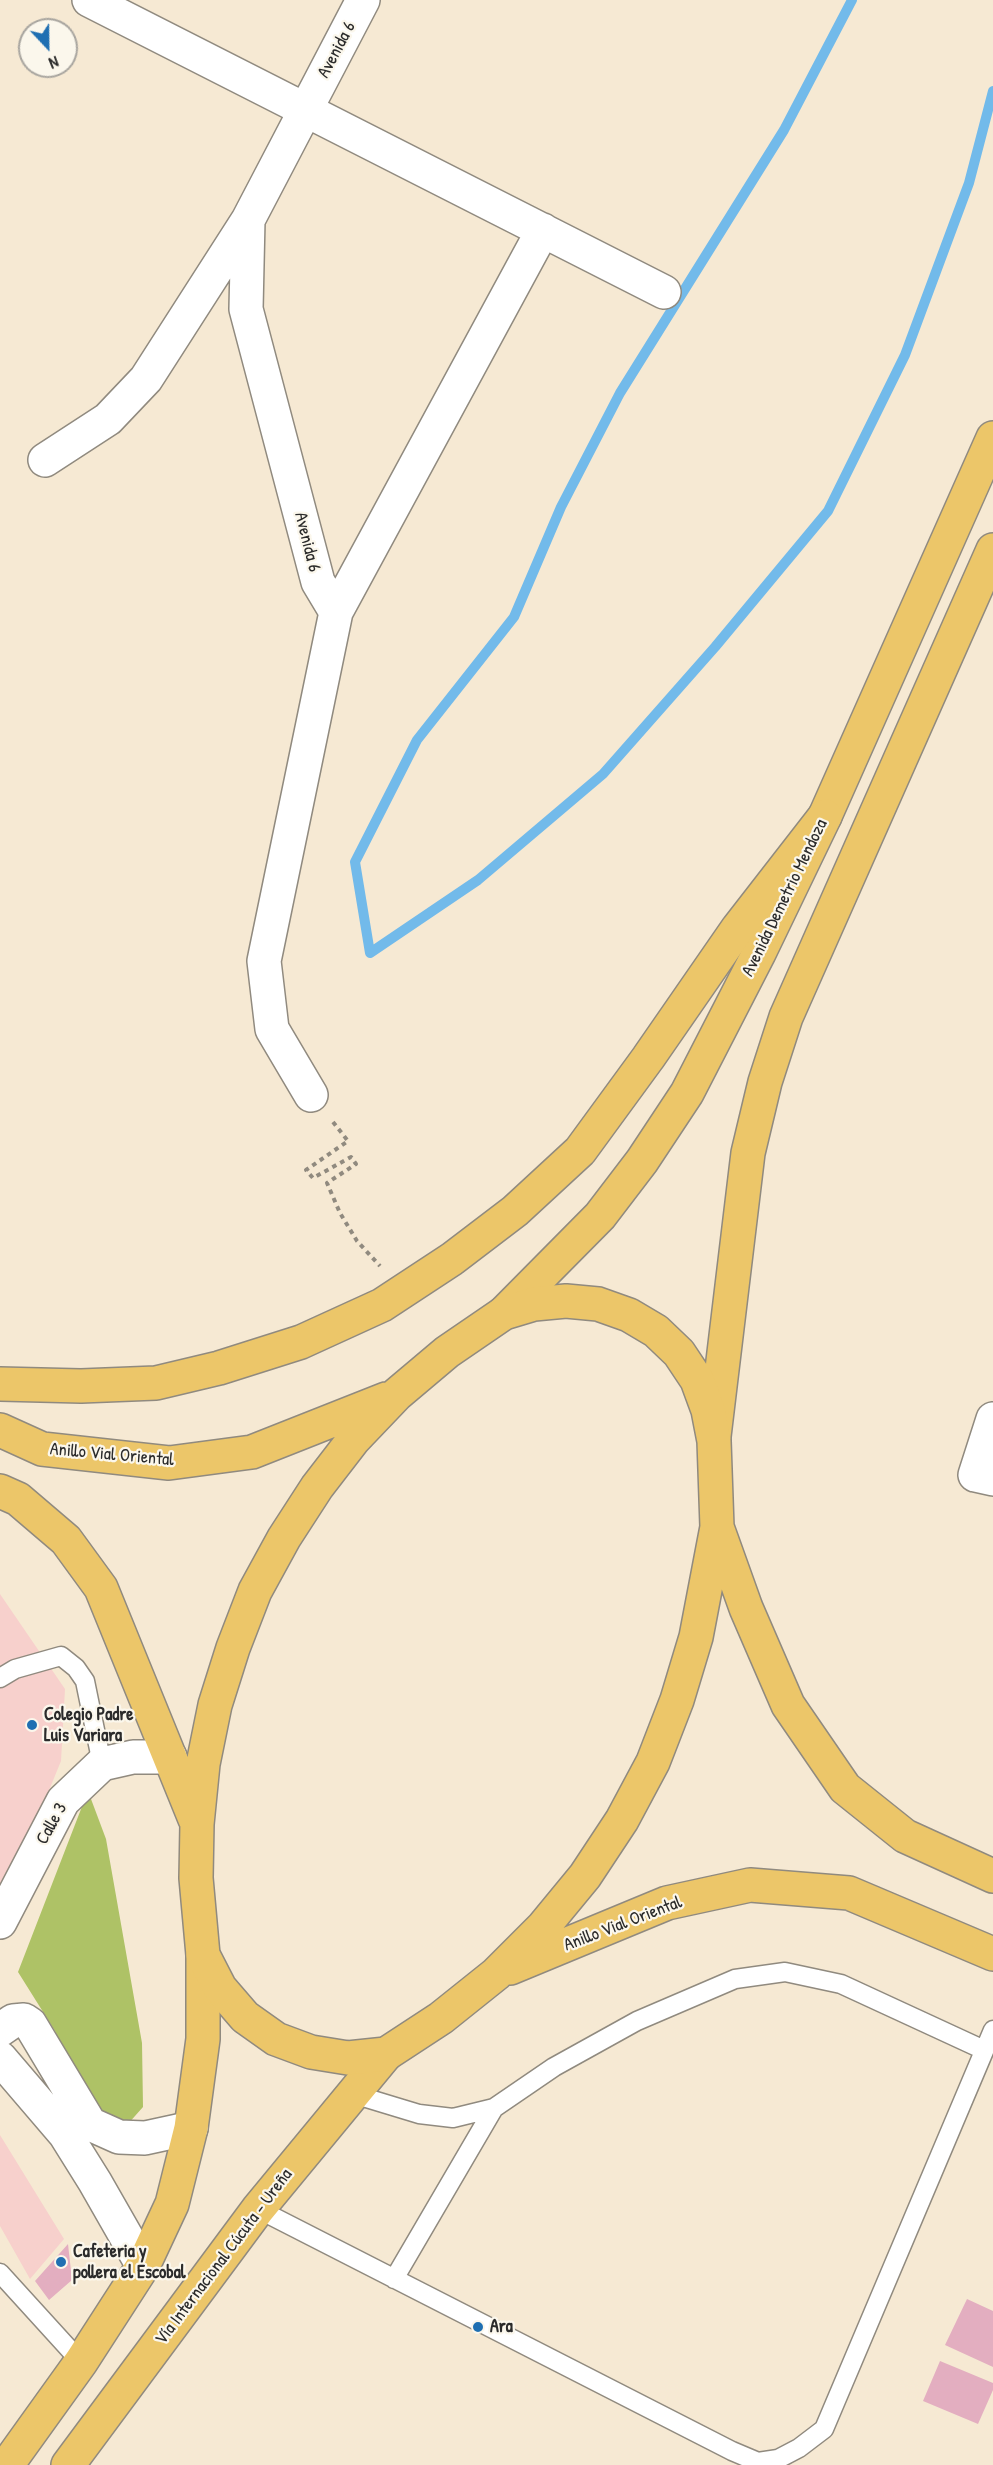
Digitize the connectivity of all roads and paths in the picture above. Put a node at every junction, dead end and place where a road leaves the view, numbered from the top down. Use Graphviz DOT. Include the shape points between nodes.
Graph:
graph roads {
  1 [pos="89,0"];
  2 [pos="363,0"];
  3 [pos="306,109"];
  4 [pos="248,220"];
  5 [pos="543,230"];
  6 [pos="664,292"];
  7 [pos="993,438"];
  8 [pos="45,460"];
  9 [pos="993,550"];
  10 [pos="336,612"];
  11 [pos="825,816"];
  12 [pos="311,1095"];
  13 [pos="403,1292"];
  14 [pos="504,1313"];
  15 [pos="0,1384"];
  16 [pos="396,1395"];
  17 [pos="993,1419"];
  18 [pos="0,1430"];
  19 [pos="714,1441"];
  20 [pos="993,1479"];
  21 [pos="0,1491"];
  22 [pos="717,1527"];
  23 [pos="0,1678"];
  24 [pos="170,1757"];
  25 [pos="102,1764"];
  26 [pos="197,1824"];
  27 [pos="993,1876"];
  28 [pos="0,1922"];
  29 [pos="993,1954"];
  30 [pos="203,1955"];
  31 [pos="496,1974"];
  32 [pos="0,2030"];
  33 [pos="993,2030"];
  34 [pos="984,2050"];
  35 [pos="386,2054"];
  36 [pos="0,2058"];
  37 [pos="353,2094"];
  38 [pos="494,2108"];
  39 [pos="191,2128"];
  40 [pos="258,2210"];
  41 [pos="143,2266"];
  42 [pos="0,2272"];
  43 [pos="394,2279"];
  44 [pos="81,2362"];
  45 [pos="7,2464"];
  46 [pos="68,2465"];
  1 -- 3 [label="street"];
  2 -- 3 [label="street, Avenida 6"];
  3 -- 4 [label="street, Avenida 6"];
  3 -- 5 [label="street"];
  4 -- 8 [label="street" via="146,379 108,419"];
  4 -- 10 [label="street, Avenida 6" via="246,309 318,582"];
  5 -- 6 [label="street"];
  5 -- 10 [label="street"];
  7 -- 11 [label="main road, Avenida Demetrio Mendoza"];
  9 -- 19 [label="main road" via="786,1017 765,1082 748,1153"];
  10 -- 12 [label="street" via="264,961 272,1029"];
  11 -- 13 [label="main road" via="738,928 580,1151 516,1210"];
  11 -- 14 [label="main road, Avenida Demetrio Mendoza" via="687,1093 600,1216"];
  12 -- 13 [label="path" via="348,1141 306,1170 313,1178 351,1157 356,1164 327,1183 357,1241"];
  13 -- 15 [label="main road" via="302,1342 167,1380 81,1386"];
  14 -- 16 [label="main road" via="447,1352"];
  14 -- 19 [label="main road" via="534,1304 598,1304 629,1315 656,1331 679,1353 697,1380"];
  16 -- 18 [label="main road, Anillo Vial Oriental" via="252,1452 169,1462 42,1449"];
  16 -- 26 [label="main road" via="354,1439 317,1487 255,1591 215,1705 203,1764"];
  17 -- 20 [label="street" via="975,1475"];
  19 -- 22 [label="main road"];
  21 -- 24 [label="main road" via="18,1499 66,1540 101,1588"];
  22 -- 27 [label="main road" via="746,1608 788,1705 845,1788 905,1836"];
  22 -- 31 [label="main road" via="696,1637 653,1762 622,1820 585,1876 543,1927"];
  23 -- 25 [label="lane" via="15,1669 61,1656 76,1668 85,1681"];
  24 -- 25 [label="street" via="133,1757"];
  24 -- 26 [label="main road"];
  25 -- 28 [label="street, Calle 3" via="63,1801"];
  26 -- 30 [label="main road" via="196,1878"];
  29 -- 31 [label="main road, Anillo Vial Oriental" via="849,1893 750,1885 668,1903"];
  30 -- 35 [label="main road" via="220,1988 245,2017 276,2039 310,2052 348,2058"];
  30 -- 39 [label="main road" via="203,2039"];
  31 -- 35 [label="main road" via="441,2018"];
  32 -- 39 [label="street" via="13,2021 30,2024 90,2124 118,2138 145,2138"];
  33 -- 34 [label="lane"];
  34 -- 38 [label="lane" via="841,1984 784,1972 735,1979 637,2021 554,2067"];
  34 -- 43 [label="lane" via="824,2429 778,2459 758,2462 732,2451"];
  35 -- 37 [label="main road, Vía Internacional Cúcuta - Ureña"];
  36 -- 41 [label="street" via="65,2134"];
  37 -- 38 [label="lane" via="419,2114 453,2118"];
  37 -- 40 [label="main road, Vía Internacional Cúcuta - Ureña"];
  38 -- 43 [label="lane"];
  39 -- 41 [label="main road" via="172,2204"];
  40 -- 43 [label="lane"];
  40 -- 46 [label="main road, Vía Internacional Cúcuta - Ureña"];
  41 -- 44 [label="main road"];
  42 -- 44 [label="lane"];
  44 -- 45 [label="main road"];
}
